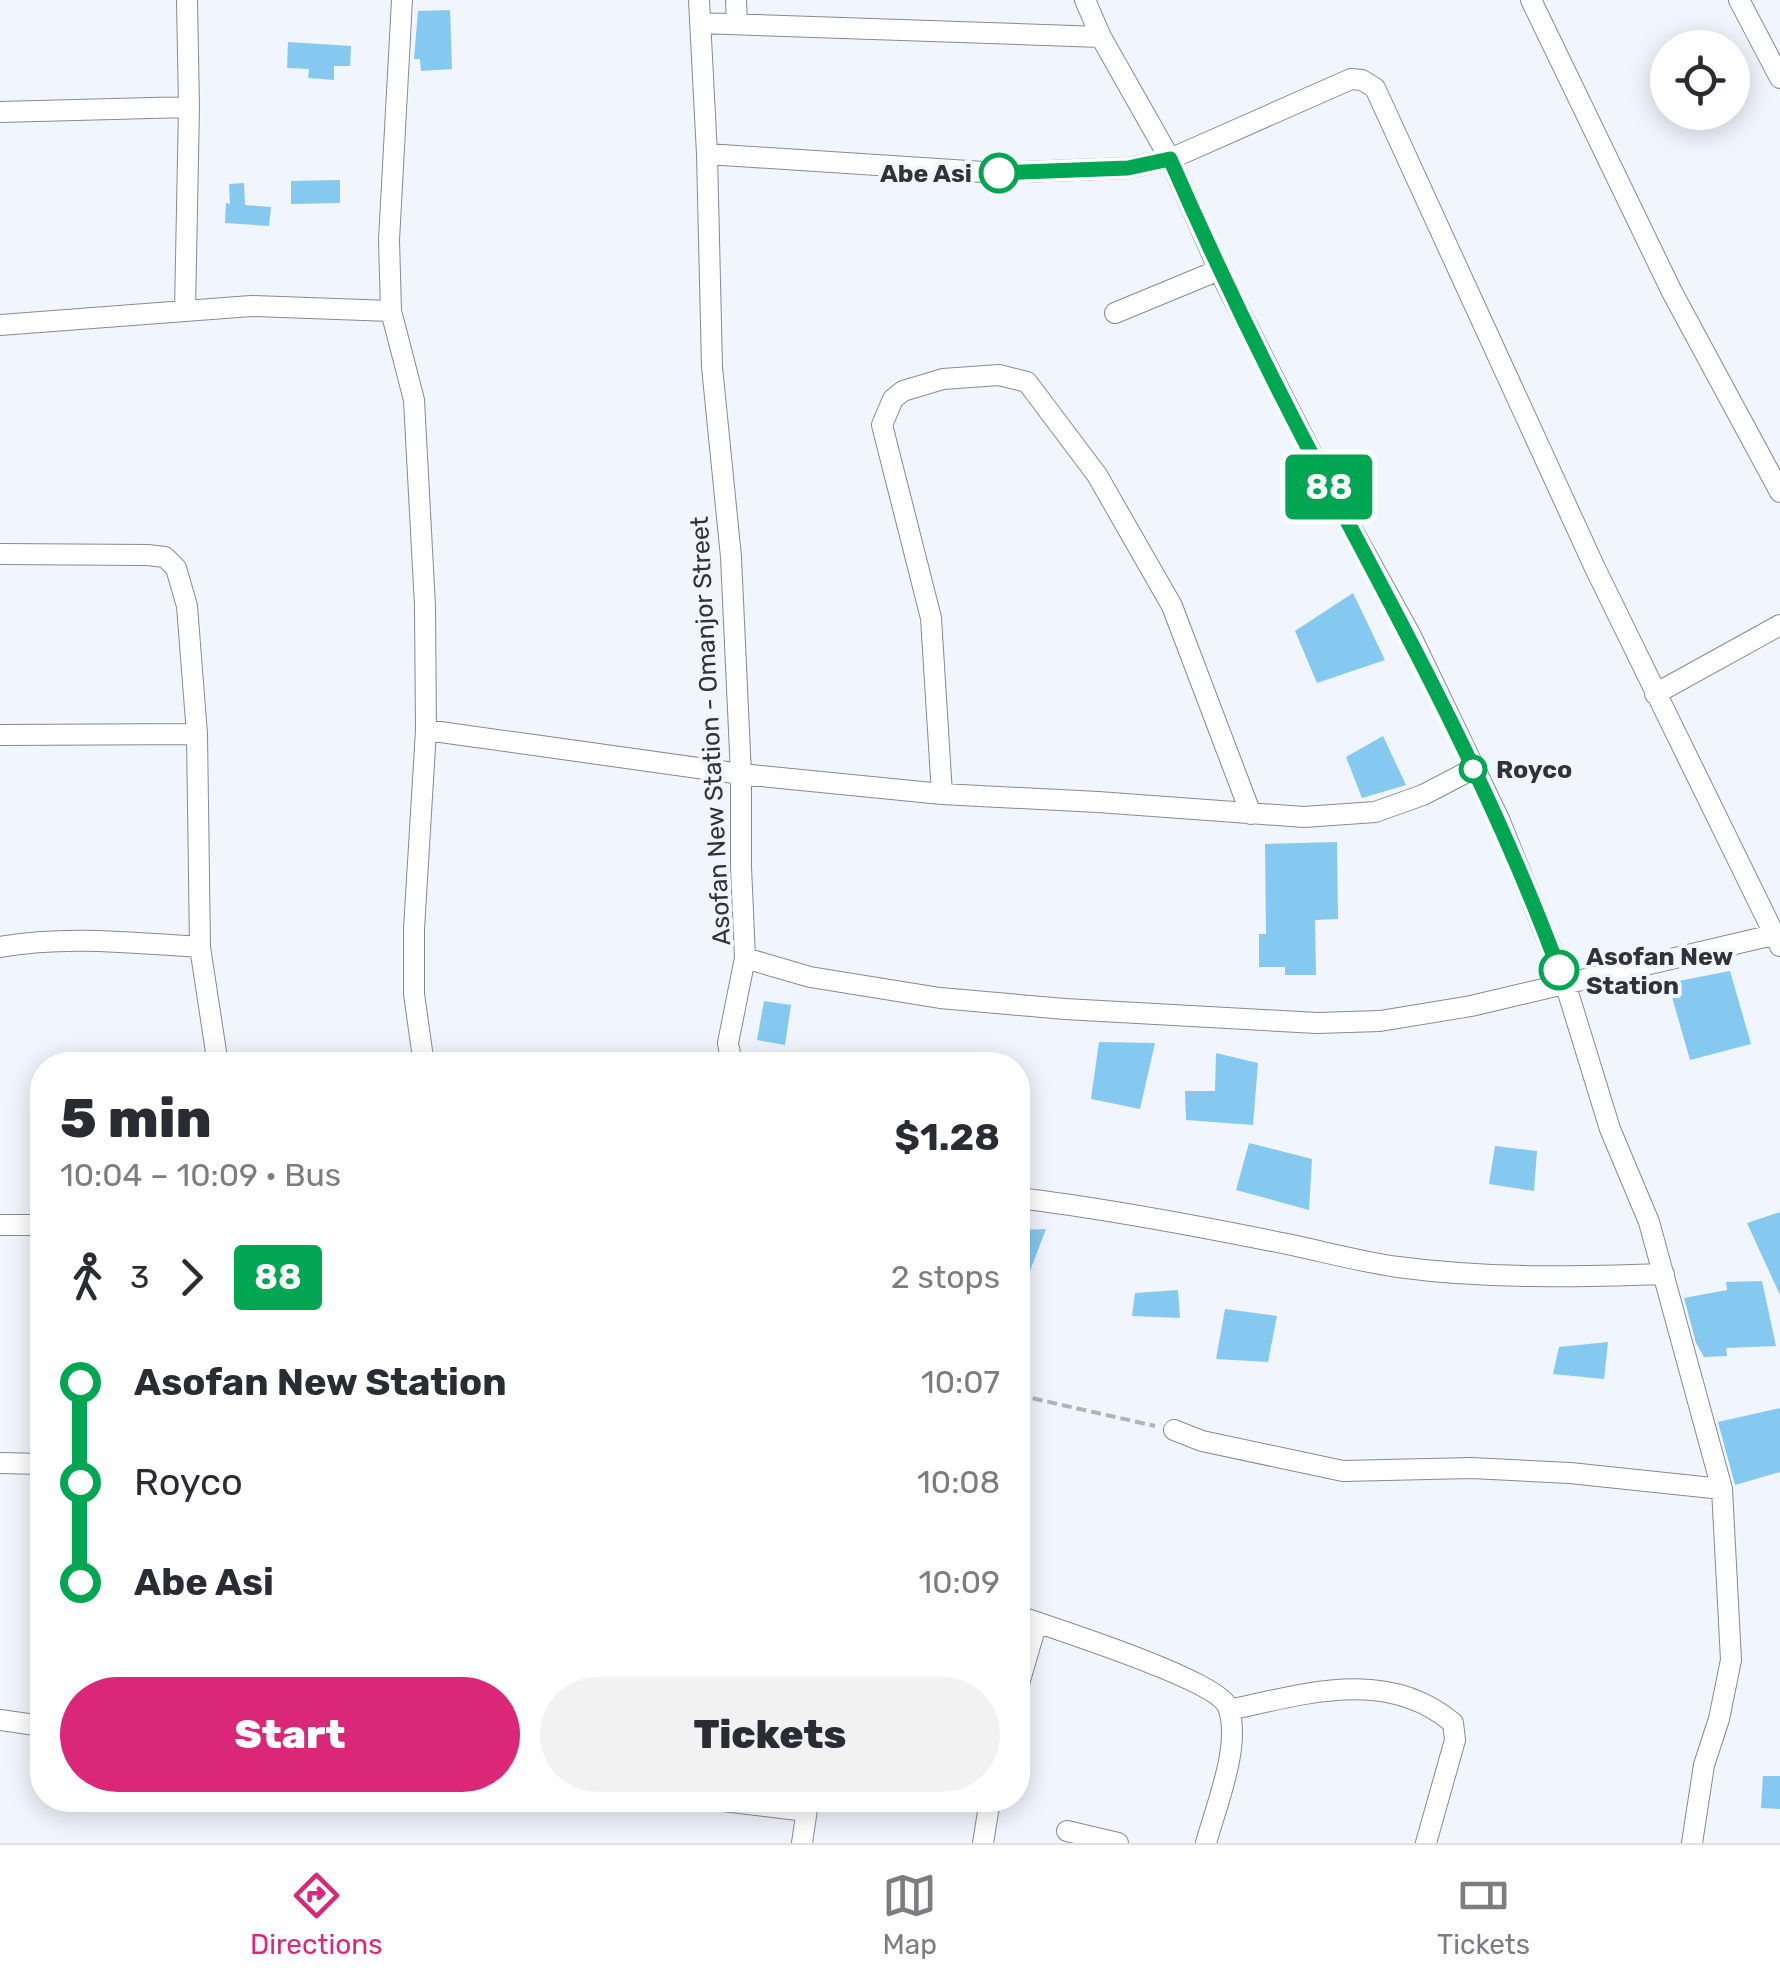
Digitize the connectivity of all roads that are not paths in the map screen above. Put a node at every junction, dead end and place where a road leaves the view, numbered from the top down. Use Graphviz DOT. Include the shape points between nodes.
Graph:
graph roads {
  1 [pos="187,0"];
  2 [pos="402,0"];
  3 [pos="699,0"];
  4 [pos="736,0"];
  5 [pos="1085,0"];
  6 [pos="1531,0"];
  7 [pos="1739,0"];
  8 [pos="700,23"];
  9 [pos="736,24"];
  10 [pos="1102,37"];
  11 [pos="1780,78"];
  12 [pos="190,107"];
  13 [pos="0,112"];
  14 [pos="707,154"];
  15 [pos="1170,159"];
  16 [pos="1219,270"];
  17 [pos="184,310"];
  18 [pos="391,310"];
  19 [pos="1115,313"];
  20 [pos="0,326"];
  21 [pos="1770,461"];
  22 [pos="1780,492"];
  23 [pos="0,554"];
  24 [pos="1780,625"];
  25 [pos="1655,694"];
  26 [pos="426,730"];
  27 [pos="196,734"];
  28 [pos="0,736"];
  29 [pos="1473,769"];
  30 [pos="742,774"];
  31 [pos="942,794"];
  32 [pos="1251,814"];
  33 [pos="1776,941"];
  34 [pos="0,947"];
  35 [pos="200,948"];
  36 [pos="746,958"];
  37 [pos="1566,986"];
  38 [pos="217,1052"];
  39 [pos="422,1052"];
  40 [pos="730,1052"];
  41 [pos="1030,1199"];
  42 [pos="0,1225"];
  43 [pos="30,1225"];
  44 [pos="1664,1274"];
  45 [pos="1174,1430"];
  46 [pos="0,1464"];
  47 [pos="30,1464"];
  48 [pos="1722,1489"];
  49 [pos="1030,1620"];
  50 [pos="1229,1710"];
  51 [pos="0,1720"];
  52 [pos="30,1724"];
  53 [pos="806,1812"];
  54 [pos="988,1812"];
  55 [pos="1067,1830"];
  56 [pos="802,1843"];
  57 [pos="983,1843"];
  58 [pos="1118,1843"];
  59 [pos="1206,1843"];
  60 [pos="1426,1843"];
  61 [pos="1692,1843"];
  1 -- 12 [label="street"];
  2 -- 18 [label="street" via="388,240"];
  3 -- 8 [label="street, Asofan New Station - Omanjor Street"];
  4 -- 9 [label="street"];
  5 -- 10 [label="street"];
  6 -- 21 [label="street" via="1672,292"];
  7 -- 11 [label="street"];
  8 -- 9 [label="street"];
  8 -- 14 [label="street, Asofan New Station - Omanjor Street"];
  9 -- 10 [label="street"];
  10 -- 15 [label="street"];
  12 -- 13 [label="street"];
  12 -- 17 [label="street"];
  14 -- 15 [label="street" via="999,173 1128,168"];
  14 -- 30 [label="street, Asofan New Station - Omanjor Street" via="712,367"];
  15 -- 16 [label="street"];
  15 -- 25 [label="street" via="1351,79 1375,88"];
  16 -- 19 [label="street"];
  16 -- 29 [label="street" via="1410,634"];
  17 -- 18 [label="street"];
  17 -- 20 [label="street"];
  18 -- 26 [label="street" via="414,400"];
  21 -- 22 [label="street"];
  23 -- 27 [label="street" via="165,557 176,568 186,606"];
  24 -- 25 [label="street"];
  25 -- 33 [label="street"];
  26 -- 30 [label="street"];
  26 -- 39 [label="street" via="414,929"];
  27 -- 28 [label="street"];
  27 -- 35 [label="street"];
  29 -- 32 [label="street" via="1424,796 1375,812"];
  29 -- 37 [label="street" via="1500,819"];
  30 -- 31 [label="street"];
  30 -- 36 [label="street, Asofan New Station - Omanjor Street"];
  31 -- 32 [label="street"];
  31 -- 32 [label="street" via="931,618 882,424 903,391 943,379 999,376 1027,382 1128,526 1172,606"];
  33 -- 37 [label="street, Asofan New Station - Omanjor Street" via="1620,969"];
  34 -- 35 [label="street" via="86,940"];
  35 -- 38 [label="street"];
  36 -- 37 [label="street, Asofan New Station - Omanjor Street" via="810,977 940,998 1317,1023 1380,1021"];
  36 -- 40 [label="street"];
  37 -- 44 [label="street"];
  41 -- 44 [label="street" via="1411,1268 1545,1278"];
  42 -- 43 [label="street"];
  44 -- 48 [label="street"];
  45 -- 48 [label="street" via="1343,1470 1471,1468"];
  46 -- 47 [label="street"];
  48 -- 61 [label="street" via="1731,1660"];
  49 -- 50 [label="street" via="1188,1679 1218,1694"];
  50 -- 59 [label="street" via="1232,1742"];
  50 -- 60 [label="street" via="1354,1686 1439,1711 1453,1723 1454,1740"];
  51 -- 52 [label="street"];
  53 -- 56 [label="street"];
  54 -- 57 [label="street"];
  55 -- 58 [label="street"];
}
